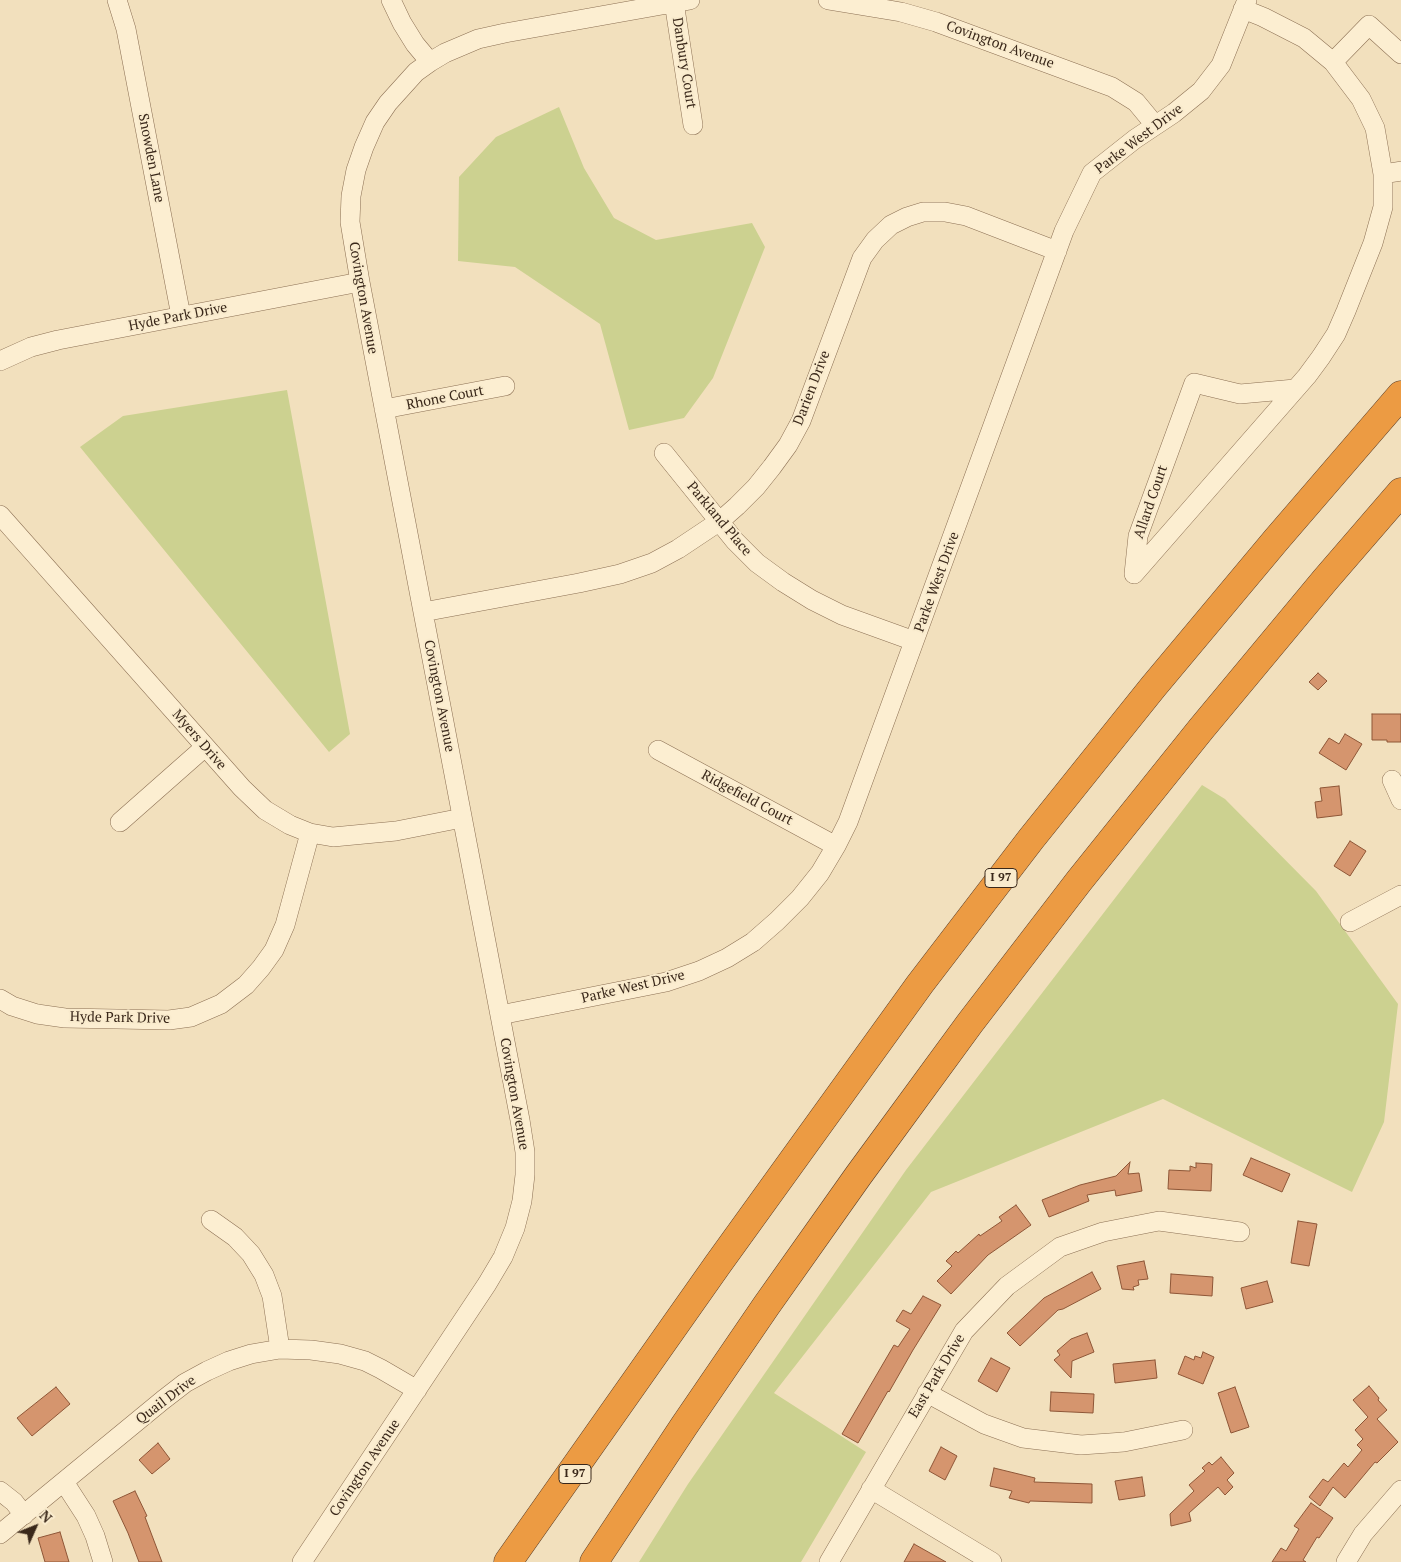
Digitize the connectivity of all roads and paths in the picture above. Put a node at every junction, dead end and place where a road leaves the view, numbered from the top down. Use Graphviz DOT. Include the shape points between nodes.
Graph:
graph roads {
  1 [pos="116,0"];
  2 [pos="391,0"];
  3 [pos="828,0"];
  4 [pos="682,1"];
  5 [pos="1245,4"];
  6 [pos="1401,54"];
  7 [pos="430,62"];
  8 [pos="1334,62"];
  9 [pos="693,124"];
  10 [pos="1155,125"];
  11 [pos="1392,173"];
  12 [pos="1057,251"];
  13 [pos="360,282"];
  14 [pos="181,316"];
  15 [pos="0,361"];
  16 [pos="505,386"];
  17 [pos="1295,389"];
  18 [pos="1401,395"];
  19 [pos="384,409"];
  20 [pos="664,453"];
  21 [pos="1401,492"];
  22 [pos="0,515"];
  23 [pos="720,521"];
  24 [pos="423,612"];
  25 [pos="914,642"];
  26 [pos="206,747"];
  27 [pos="658,750"];
  28 [pos="1392,780"];
  29 [pos="1401,800"];
  30 [pos="462,818"];
  31 [pos="120,822"];
  32 [pos="310,833"];
  33 [pos="836,846"];
  34 [pos="1401,895"];
  35 [pos="1350,922"];
  36 [pos="0,999"];
  37 [pos="500,1015"];
  38 [pos="212,1220"];
  39 [pos="1240,1232"];
  40 [pos="280,1349"];
  41 [pos="633,1386"];
  42 [pos="417,1390"];
  43 [pos="927,1393"];
  44 [pos="684,1426"];
  45 [pos="1183,1430"];
  46 [pos="64,1482"];
  47 [pos="871,1489"];
  48 [pos="1401,1490"];
  49 [pos="0,1491"];
  50 [pos="24,1515"];
  51 [pos="0,1534"];
  52 [pos="103,1562"];
  53 [pos="302,1562"];
  54 [pos="508,1562"];
  55 [pos="517,1562"];
  56 [pos="594,1562"];
  57 [pos="607,1562"];
  58 [pos="829,1562"];
  59 [pos="992,1562"];
  60 [pos="1346,1562"];
  1 -- 14 [label="street, Snowden Lane" via="126,29"];
  2 -- 7 [label="street" via="402,24"];
  3 -- 10 [label="street, Covington Avenue" via="901,12 936,22 1112,87 1136,102"];
  4 -- 7 [label="street, Covington Avenue" via="478,39"];
  4 -- 9 [label="street, Danbury Court"];
  5 -- 8 [label="street, Allard Court" via="1304,38"];
  5 -- 10 [label="street, Parke West Drive" via="1221,65 1201,91"];
  6 -- 8 [label="street" via="1370,25"];
  7 -- 13 [label="street, Covington Avenue" via="388,103 375,122 356,170 350,222"];
  8 -- 11 [label="street, Allard Court" via="1361,99"];
  10 -- 12 [label="street, Parke West Drive" via="1092,173"];
  11 -- 17 [label="street, Allard Court" via="1373,243 1336,334"];
  12 -- 23 [label="street, Darien Drive" via="966,216 945,212 923,212 891,225 874,240 862,258 801,421 792,437 756,487"];
  12 -- 25 [label="street, Parke West Drive"];
  13 -- 14 [label="street, Hyde Park Drive"];
  13 -- 19 [label="street, Covington Avenue"];
  14 -- 15 [label="street, Hyde Park Drive" via="31,346"];
  16 -- 19 [label="street, Rhone Court"];
  17 -- 17 [label="street, Allard Court" via="1240,394 1194,383 1138,536 1134,574"];
  18 -- 41 [label="highway, I 97" via="1171,665 1031,839 897,1016"];
  19 -- 24 [label="street, Covington Avenue"];
  20 -- 23 [label="street, Parkland Place"];
  21 -- 44 [label="highway" via="1201,729 988,999 858,1176"];
  22 -- 26 [label="street, Myers Drive"];
  23 -- 24 [label="street, Darien Drive" via="652,563 620,574"];
  23 -- 25 [label="street, Parkland Place" via="757,563 798,591 842,615"];
  24 -- 30 [label="street, Covington Avenue"];
  25 -- 33 [label="street, Parke West Drive" via="852,813"];
  26 -- 31 [label="street"];
  26 -- 32 [label="street, Myers Drive" via="265,810"];
  27 -- 33 [label="street, Ridgefield Court"];
  28 -- 29 [label="street"];
  30 -- 32 [label="street, Myers Drive" via="396,831 333,838"];
  30 -- 37 [label="street, Covington Avenue"];
  32 -- 36 [label="street, Hyde Park Drive" via="285,926 274,950 246,985 221,1004 191,1017 169,1020 74,1018 37,1014"];
  33 -- 37 [label="street, Parke West Drive" via="800,898 753,942 727,958 666,982"];
  34 -- 35 [label="street"];
  37 -- 42 [label="street, Covington Avenue" via="525,1152 522,1201 503,1257"];
  38 -- 40 [label="street" via="235,1237 264,1275 272,1296"];
  39 -- 43 [label="street, East Park Drive" via="1159,1221 1104,1232 1060,1247 1007,1286 964,1331"];
  40 -- 42 [label="street, Quail Drive" via="349,1356 381,1369"];
  40 -- 46 [label="street, Quail Drive" via="229,1361 186,1383"];
  41 -- 54 [label="highway"];
  41 -- 55 [label="highway, I 97"];
  42 -- 53 [label="street, Covington Avenue"];
  43 -- 45 [label="street" via="984,1424 1023,1438 1081,1445 1124,1442"];
  43 -- 47 [label="street, East Park Drive"];
  44 -- 56 [label="highway"];
  44 -- 57 [label="highway"];
  46 -- 50 [label="street, Quail Drive"];
  46 -- 52 [label="street" via="86,1516"];
  47 -- 58 [label="street, East Park Drive"];
  47 -- 59 [label="street"];
  48 -- 60 [label="street" via="1363,1534"];
  49 -- 50 [label="street"];
  50 -- 51 [label="street, Quail Drive"];
}
